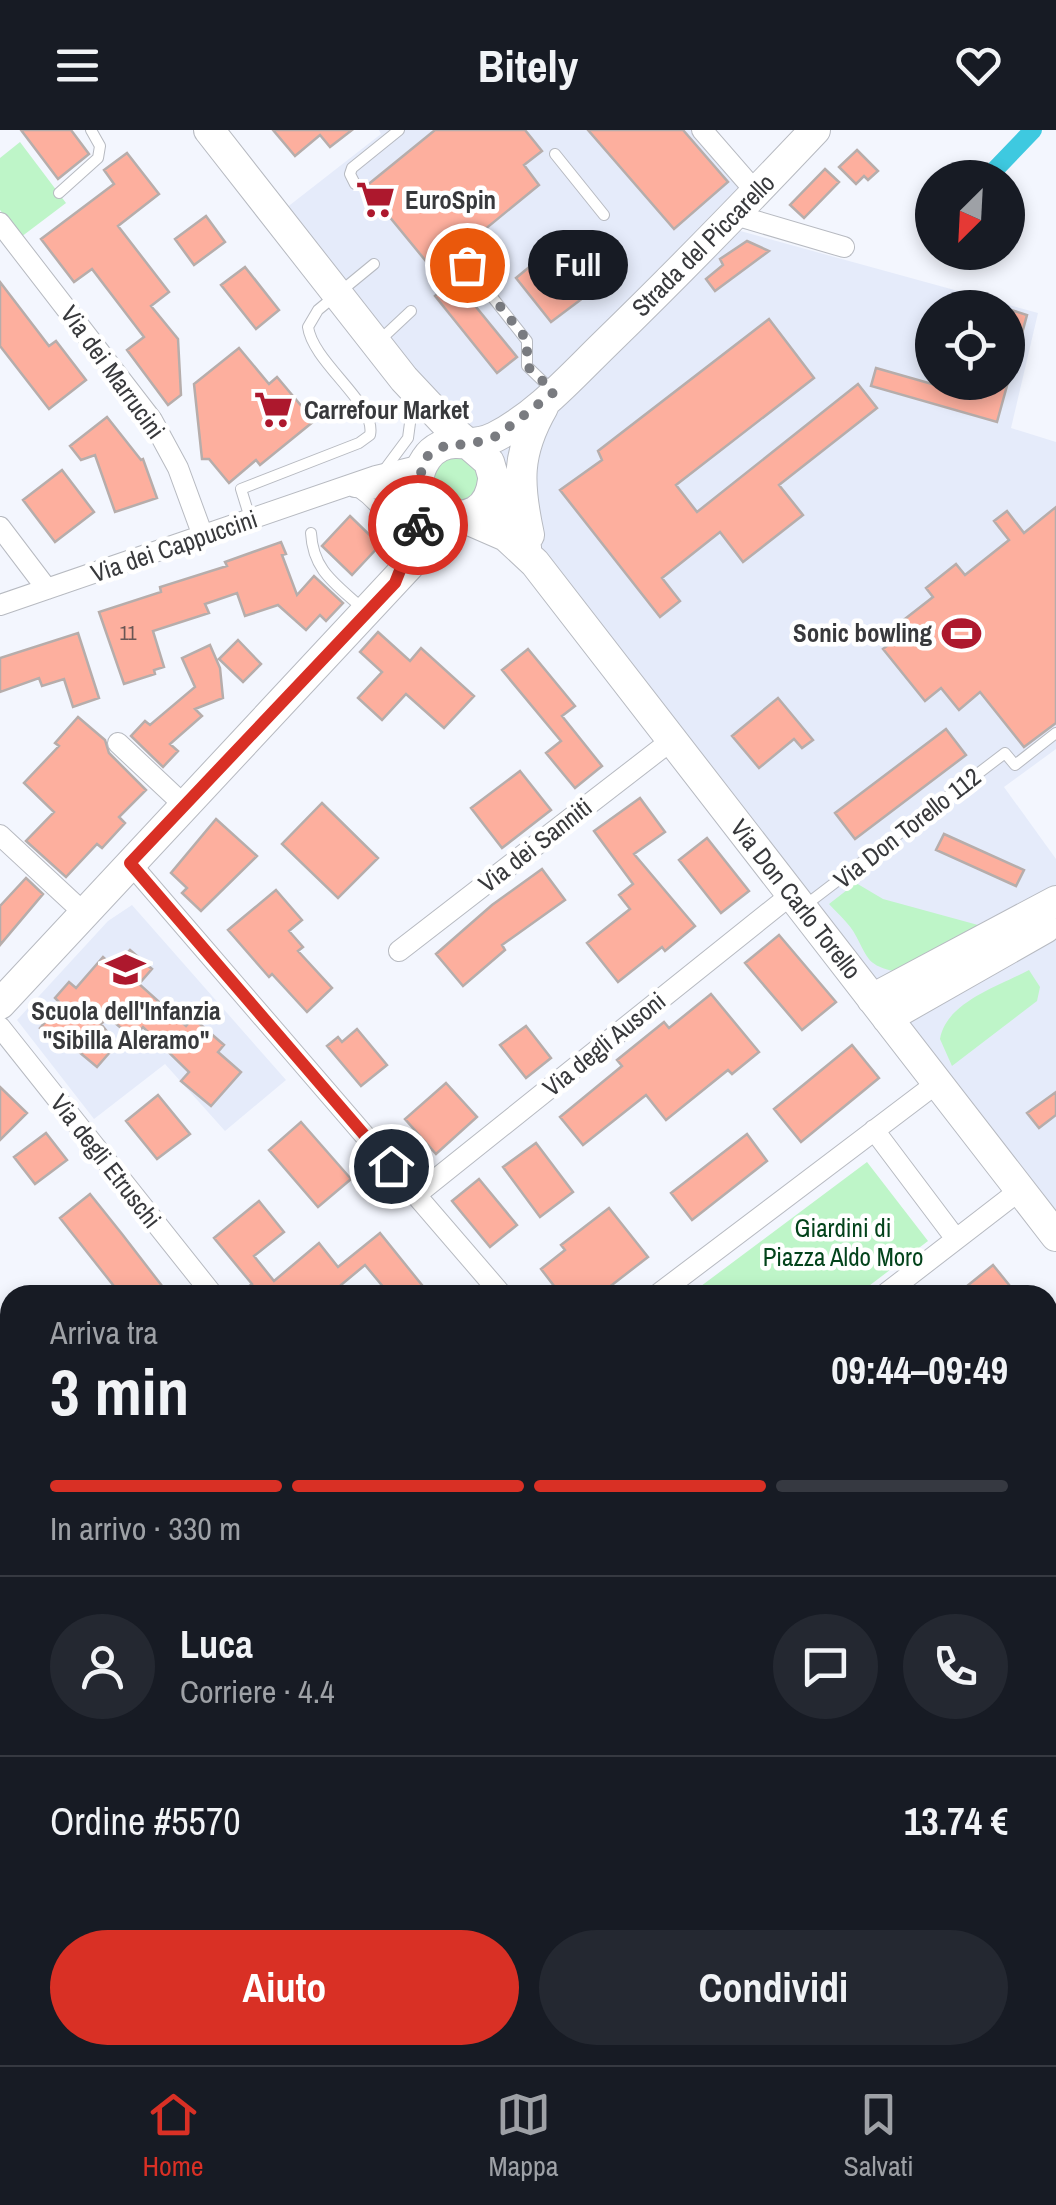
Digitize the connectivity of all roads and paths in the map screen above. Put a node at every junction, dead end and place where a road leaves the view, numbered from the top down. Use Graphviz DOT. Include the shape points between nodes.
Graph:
graph roads {
  1 [pos="91,130"];
  2 [pos="209,130"];
  3 [pos="399,130"];
  4 [pos="702,130"];
  5 [pos="814,130"];
  6 [pos="554,154"];
  7 [pos="355,184"];
  8 [pos="756,192"];
  9 [pos="59,193"];
  10 [pos="604,215"];
  11 [pos="735,215"];
  12 [pos="0,222"];
  13 [pos="844,247"];
  14 [pos="374,264"];
  15 [pos="467,265"];
  16 [pos="338,294"];
  17 [pos="411,311"];
  18 [pos="376,344"];
  19 [pos="550,396"];
  20 [pos="415,398"];
  21 [pos="525,426"];
  22 [pos="468,445"];
  23 [pos="424,461"];
  24 [pos="382,474"];
  25 [pos="493,478"];
  26 [pos="348,488"];
  27 [pos="424,500"];
  28 [pos="458,516"];
  29 [pos="250,519"];
  30 [pos="0,527"];
  31 [pos="310,533"];
  32 [pos="203,536"];
  33 [pos="0,544"];
  34 [pos="535,563"];
  35 [pos="406,567"];
  36 [pos="48,589"];
  37 [pos="21,598"];
  38 [pos="0,606"];
  39 [pos="367,613"];
  40 [pos="1056,733"];
  41 [pos="672,740"];
  42 [pos="118,743"];
  43 [pos="184,806"];
  44 [pos="0,835"];
  45 [pos="130,863"];
  46 [pos="797,900"];
  47 [pos="1056,901"];
  48 [pos="84,913"];
  49 [pos="1056,922"];
  50 [pos="399,950"];
  51 [pos="843,960"];
  52 [pos="920,985"];
  53 [pos="0,1004"];
  54 [pos="879,1008"];
  55 [pos="0,1027"];
  56 [pos="931,1075"];
  57 [pos="874,1130"];
  58 [pos="1020,1190"];
  59 [pos="416,1195"];
  60 [pos="1056,1236"];
  61 [pos="956,1239"];
  62 [pos="205,1285"];
  63 [pos="493,1285"];
  64 [pos="670,1285"];
  65 [pos="897,1285"];
  1 -- 9 [label="lane" via="98,158"];
  2 -- 16 [label="street"];
  3 -- 7 [label="lane" via="352,168"];
  4 -- 8 [label="street"];
  5 -- 8 [label="street, Strada del Piccarello"];
  6 -- 10 [label="lane"];
  8 -- 11 [label="street, Strada del Piccarello"];
  11 -- 13 [label="street"];
  11 -- 19 [label="street, Strada del Piccarello"];
  12 -- 32 [label="street, Via dei Marrucini" via="152,420"];
  14 -- 16 [label="lane"];
  15 -- 19 [label="lane" via="527,340 527,366"];
  16 -- 18 [label="street"];
  16 -- 29 [label="lane" via="314,315 308,333 369,418 370,436 241,488"];
  17 -- 18 [label="lane"];
  18 -- 20 [label="street"];
  19 -- 21 [label="street, Strada del Piccarello"];
  20 -- 21 [label="street" via="476,425"];
  20 -- 22 [label="street"];
  20 -- 23 [label="street"];
  20 -- 24 [label="lane" via="408,438"];
  21 -- 22 [label="street, Strada del Piccarello"];
  21 -- 25 [label="street, Strada del Piccarello"];
  21 -- 34 [label="street" via="520,485"];
  22 -- 23 [label="street" via="448,444"];
  22 -- 25 [label="street" via="481,452"];
  23 -- 24 [label="street, Via dei Cappuccini"];
  23 -- 27 [label="street"];
  24 -- 26 [label="street, Via dei Cappuccini"];
  25 -- 28 [label="street" via="482,506"];
  25 -- 34 [label="street, Via Don Carlo Torello"];
  26 -- 27 [label="street, Via dei Cappuccini"];
  26 -- 29 [label="street, Via dei Cappuccini"];
  26 -- 35 [label="lane" via="372,504 398,539"];
  27 -- 28 [label="street"];
  27 -- 35 [label="street"];
  28 -- 34 [label="street, Via Don Carlo Torello" via="506,536"];
  28 -- 35 [label="street"];
  29 -- 32 [label="street, Via dei Cappuccini"];
  30 -- 36 [label="street"];
  31 -- 39 [label="lane" via="319,568"];
  32 -- 36 [label="street, Via dei Cappuccini"];
  33 -- 37 [label="street" via="18,574"];
  34 -- 35 [label="street" via="469,541"];
  34 -- 41 [label="street, Via Don Carlo Torello"];
  35 -- 39 [label="street"];
  36 -- 37 [label="street, Via dei Cappuccini"];
  37 -- 38 [label="street, Via dei Cappuccini"];
  39 -- 43 [label="street"];
  40 -- 46 [label="lane, Via Don Torello 112" via="1015,765 1005,752"];
  41 -- 46 [label="street, Via Don Carlo Torello"];
  41 -- 50 [label="street, Via dei Sanniti"];
  42 -- 43 [label="street"];
  43 -- 45 [label="street"];
  44 -- 48 [label="street"];
  45 -- 48 [label="street"];
  45 -- 59 [label="street"];
  46 -- 51 [label="street, Via Don Carlo Torello"];
  46 -- 59 [label="street, Via degli Ausoni"];
  47 -- 52 [label="street"];
  48 -- 53 [label="street"];
  49 -- 52 [label="street"];
  51 -- 52 [label="street"];
  51 -- 54 [label="street, Via Don Carlo Torello"];
  52 -- 54 [label="street"];
  52 -- 56 [label="street"];
  54 -- 56 [label="street, Via Don Carlo Torello"];
  55 -- 62 [label="street, Via degli Etruschi"];
  56 -- 57 [label="street"];
  56 -- 58 [label="street, Via Don Carlo Torello"];
  57 -- 61 [label="street"];
  57 -- 64 [label="street"];
  58 -- 60 [label="street, Via Don Carlo Torello"];
  58 -- 61 [label="street"];
  59 -- 63 [label="street"];
  61 -- 65 [label="street"];
}
